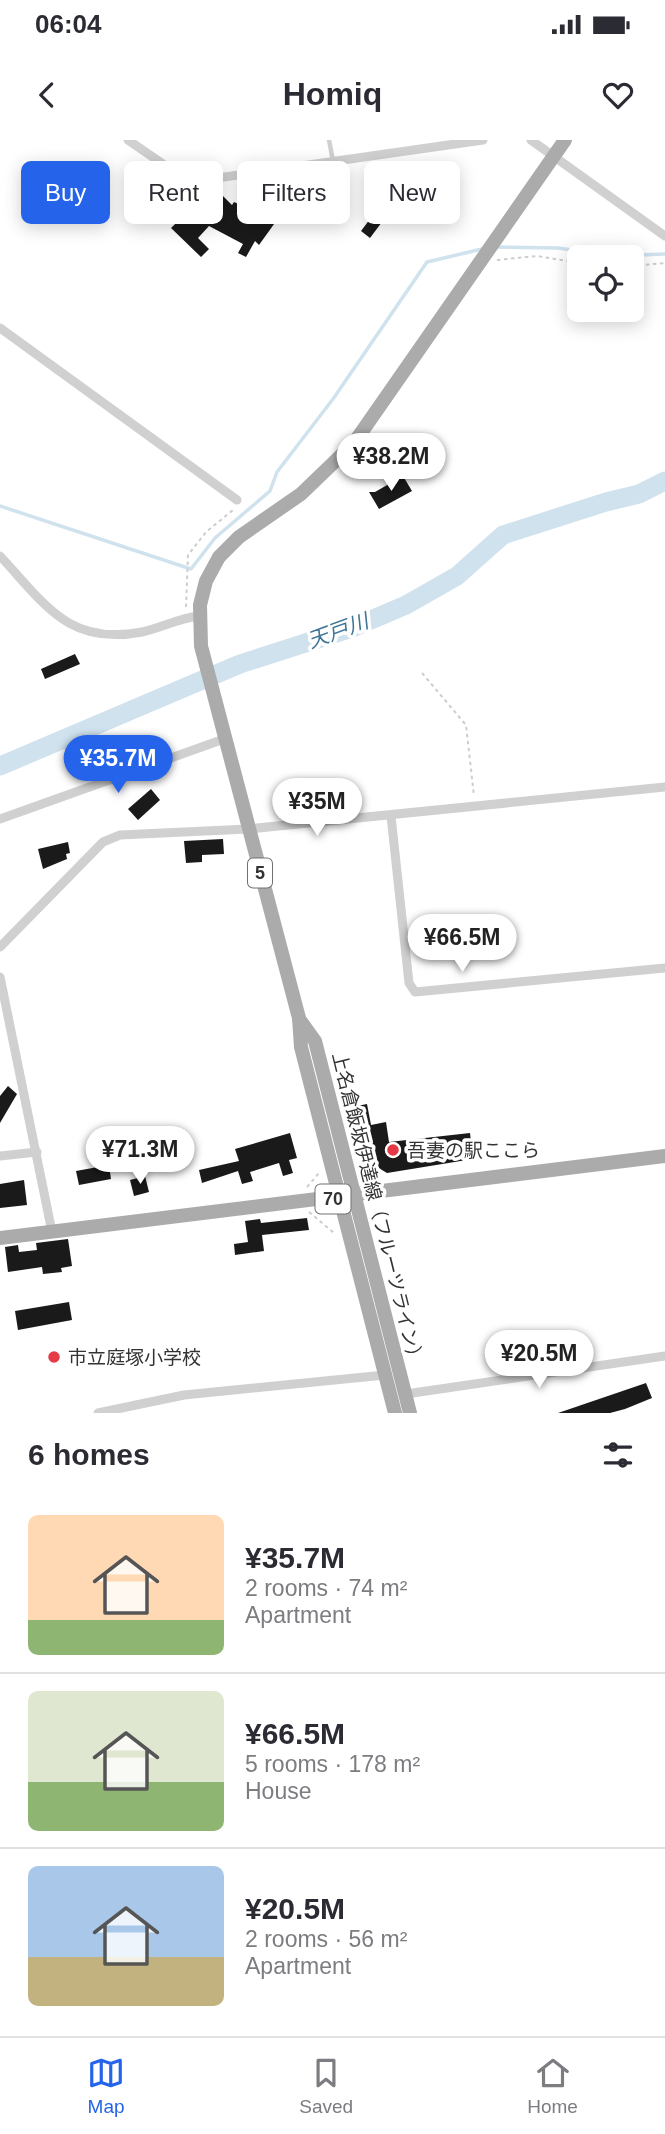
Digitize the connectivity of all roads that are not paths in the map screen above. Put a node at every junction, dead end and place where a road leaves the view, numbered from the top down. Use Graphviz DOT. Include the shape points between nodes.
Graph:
graph roads {
  1 [pos="128,140"];
  2 [pos="329,140"];
  3 [pos="483,140"];
  4 [pos="531,140"];
  5 [pos="565,140"];
  6 [pos="554,157"];
  7 [pos="333,161"];
  8 [pos="340,161"];
  9 [pos="237,175"];
  10 [pos="665,236"];
  11 [pos="0,328"];
  12 [pos="237,500"];
  13 [pos="0,556"];
  14 [pos="193,617"];
  15 [pos="223,733"];
  16 [pos="665,787"];
  17 [pos="391,816"];
  18 [pos="0,819"];
  19 [pos="248,830"];
  20 [pos="0,947"];
  21 [pos="665,968"];
  22 [pos="0,977"];
  23 [pos="299,1018"];
  24 [pos="37,1152"];
  25 [pos="0,1156"];
  26 [pos="665,1156"];
  27 [pos="357,1195"];
  28 [pos="340,1199"];
  29 [pos="52,1232"];
  30 [pos="0,1238"];
  31 [pos="665,1356"];
  32 [pos="385,1375"];
  33 [pos="406,1394"];
  34 [pos="98,1413"];
  35 [pos="395,1413"];
  36 [pos="410,1413"];
  1 -- 9 [label="street" via="189,182"];
  2 -- 7 [label="lane"];
  3 -- 8 [label="street"];
  4 -- 6 [label="street"];
  5 -- 6 [label="main road, 5"];
  6 -- 10 [label="street"];
  6 -- 14 [label="main road, 5" via="342,457 219,557"];
  11 -- 12 [label="street"];
  13 -- 14 [label="street" via="48,609 70,626 99,635 120,635"];
  14 -- 15 [label="main road, 5"];
  15 -- 18 [label="street"];
  15 -- 19 [label="main road, 上名倉飯坂伊達線（フルーツライン） / 5"];
  16 -- 17 [label="street"];
  17 -- 19 [label="street"];
  17 -- 21 [label="street" via="409,982 415,992"];
  19 -- 20 [label="street" via="152,831 111,838"];
  19 -- 23 [label="main road, 上名倉飯坂伊達線（フルーツライン） / 5"];
  22 -- 24 [label="street"];
  23 -- 27 [label="main road, 上名倉飯坂伊達線（フルーツライン） / 5" via="315,1041"];
  23 -- 28 [label="main road, 上名倉飯坂伊達線（フルーツライン） / 5" via="300,1047"];
  24 -- 25 [label="street"];
  24 -- 29 [label="street"];
  26 -- 27 [label="main road, 70"];
  27 -- 28 [label="main road, 70"];
  27 -- 33 [label="main road, 上名倉飯坂伊達線（フルーツライン） / 5"];
  28 -- 29 [label="main road, 70"];
  28 -- 32 [label="main road, 上名倉飯坂伊達線（フルーツライン） / 5"];
  29 -- 30 [label="main road, 70"];
  31 -- 33 [label="street"];
  32 -- 34 [label="street" via="184,1395"];
  32 -- 35 [label="main road, 上名倉飯坂伊達線（フルーツライン） / 5"];
  33 -- 36 [label="main road, 上名倉飯坂伊達線（フルーツライン） / 5"];
}
